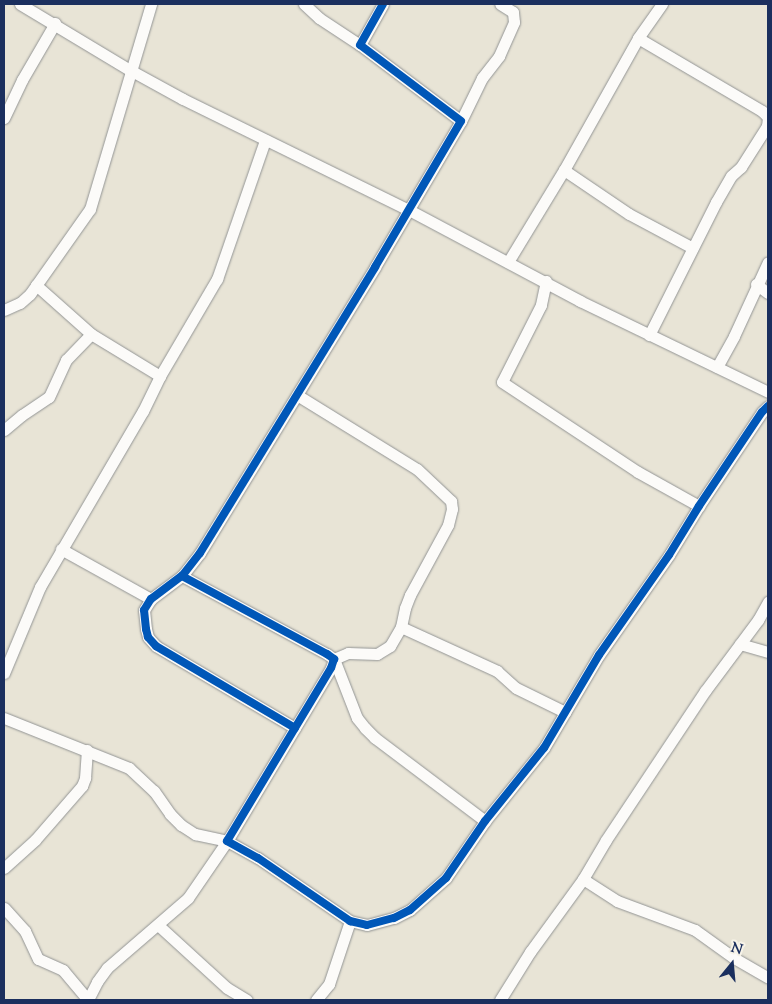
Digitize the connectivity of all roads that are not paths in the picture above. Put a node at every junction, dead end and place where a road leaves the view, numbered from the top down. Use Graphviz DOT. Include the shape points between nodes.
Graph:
graph roads {
  1 [pos="20,4"];
  2 [pos="151,4"];
  3 [pos="304,4"];
  4 [pos="383,4"];
  5 [pos="500,4"];
  6 [pos="662,4"];
  7 [pos="55,23"];
  8 [pos="638,38"];
  9 [pos="360,45"];
  10 [pos="130,70"];
  11 [pos="4,118"];
  12 [pos="461,121"];
  13 [pos="265,140"];
  14 [pos="564,170"];
  15 [pos="409,210"];
  16 [pos="693,248"];
  17 [pos="508,262"];
  18 [pos="768,262"];
  19 [pos="546,281"];
  20 [pos="756,284"];
  21 [pos="36,285"];
  22 [pos="768,293"];
  23 [pos="4,310"];
  24 [pos="90,334"];
  25 [pos="649,334"];
  26 [pos="717,367"];
  27 [pos="160,376"];
  28 [pos="768,392"];
  29 [pos="297,395"];
  30 [pos="768,406"];
  31 [pos="4,430"];
  32 [pos="699,506"];
  33 [pos="61,549"];
  34 [pos="182,576"];
  35 [pos="151,599"];
  36 [pos="767,608"];
  37 [pos="401,627"];
  38 [pos="740,644"];
  39 [pos="768,652"];
  40 [pos="334,660"];
  41 [pos="4,673"];
  42 [pos="565,712"];
  43 [pos="4,718"];
  44 [pos="295,728"];
  45 [pos="87,750"];
  46 [pos="485,821"];
  47 [pos="227,841"];
  48 [pos="4,868"];
  49 [pos="583,879"];
  50 [pos="4,908"];
  51 [pos="350,922"];
  52 [pos="158,926"];
  53 [pos="768,978"];
  54 [pos="247,1000"];
  55 [pos="316,1000"];
  56 [pos="500,1000"];
  1 -- 7 [label="street"];
  2 -- 10 [label="street"];
  3 -- 9 [label="street"];
  4 -- 9 [label="street"];
  5 -- 12 [label="street" via="513,12 514,22 499,56 482,78"];
  6 -- 8 [label="street"];
  7 -- 10 [label="street"];
  7 -- 11 [label="street"];
  8 -- 14 [label="street"];
  8 -- 16 [label="street" via="768,117 767,126 741,167 731,176"];
  9 -- 12 [label="street"];
  10 -- 13 [label="street"];
  10 -- 21 [label="street" via="90,209"];
  12 -- 15 [label="street"];
  13 -- 15 [label="street"];
  13 -- 27 [label="street" via="216,279"];
  14 -- 16 [label="street" via="630,214"];
  14 -- 17 [label="street"];
  15 -- 17 [label="street"];
  15 -- 29 [label="street"];
  16 -- 25 [label="street"];
  17 -- 19 [label="street"];
  18 -- 20 [label="street"];
  19 -- 25 [label="street"];
  19 -- 32 [label="street" via="541,305 502,382 638,472"];
  20 -- 22 [label="street"];
  20 -- 26 [label="street"];
  21 -- 23 [label="street" via="20,303"];
  21 -- 24 [label="street"];
  24 -- 27 [label="street"];
  24 -- 31 [label="street" via="66,360 49,397"];
  25 -- 26 [label="street"];
  26 -- 28 [label="street"];
  27 -- 33 [label="street" via="143,411"];
  29 -- 34 [label="street" via="200,553"];
  29 -- 37 [label="street" via="417,469 451,501 448,525 405,608"];
  30 -- 32 [label="street"];
  32 -- 42 [label="street" via="599,655"];
  33 -- 35 [label="street"];
  33 -- 41 [label="street" via="40,587"];
  34 -- 35 [label="street"];
  34 -- 40 [label="street"];
  35 -- 44 [label="street" via="144,610 144,620 148,637 156,646"];
  36 -- 38 [label="street"];
  37 -- 40 [label="street" via="390,646 377,654 348,653"];
  37 -- 42 [label="street" via="497,671 516,688"];
  38 -- 39 [label="street"];
  38 -- 49 [label="street" via="705,691"];
  40 -- 44 [label="street"];
  40 -- 46 [label="street" via="357,718 365,728"];
  42 -- 46 [label="street" via="544,748"];
  43 -- 45 [label="street"];
  44 -- 47 [label="street"];
  45 -- 47 [label="street" via="116,761 139,775 181,825 195,834"];
  45 -- 48 [label="street" via="82,786 35,840"];
  46 -- 51 [label="street" via="446,878 410,910 367,925"];
  47 -- 51 [label="street" via="258,858"];
  47 -- 52 [label="street" via="188,898"];
  49 -- 53 [label="street" via="617,901 695,930"];
  49 -- 56 [label="street"];
  50 -- 52 [label="street" via="25,931 38,958 63,970 88,1000 101,974"];
  51 -- 55 [label="street" via="329,984"];
  52 -- 54 [label="street" via="227,988"];
}
